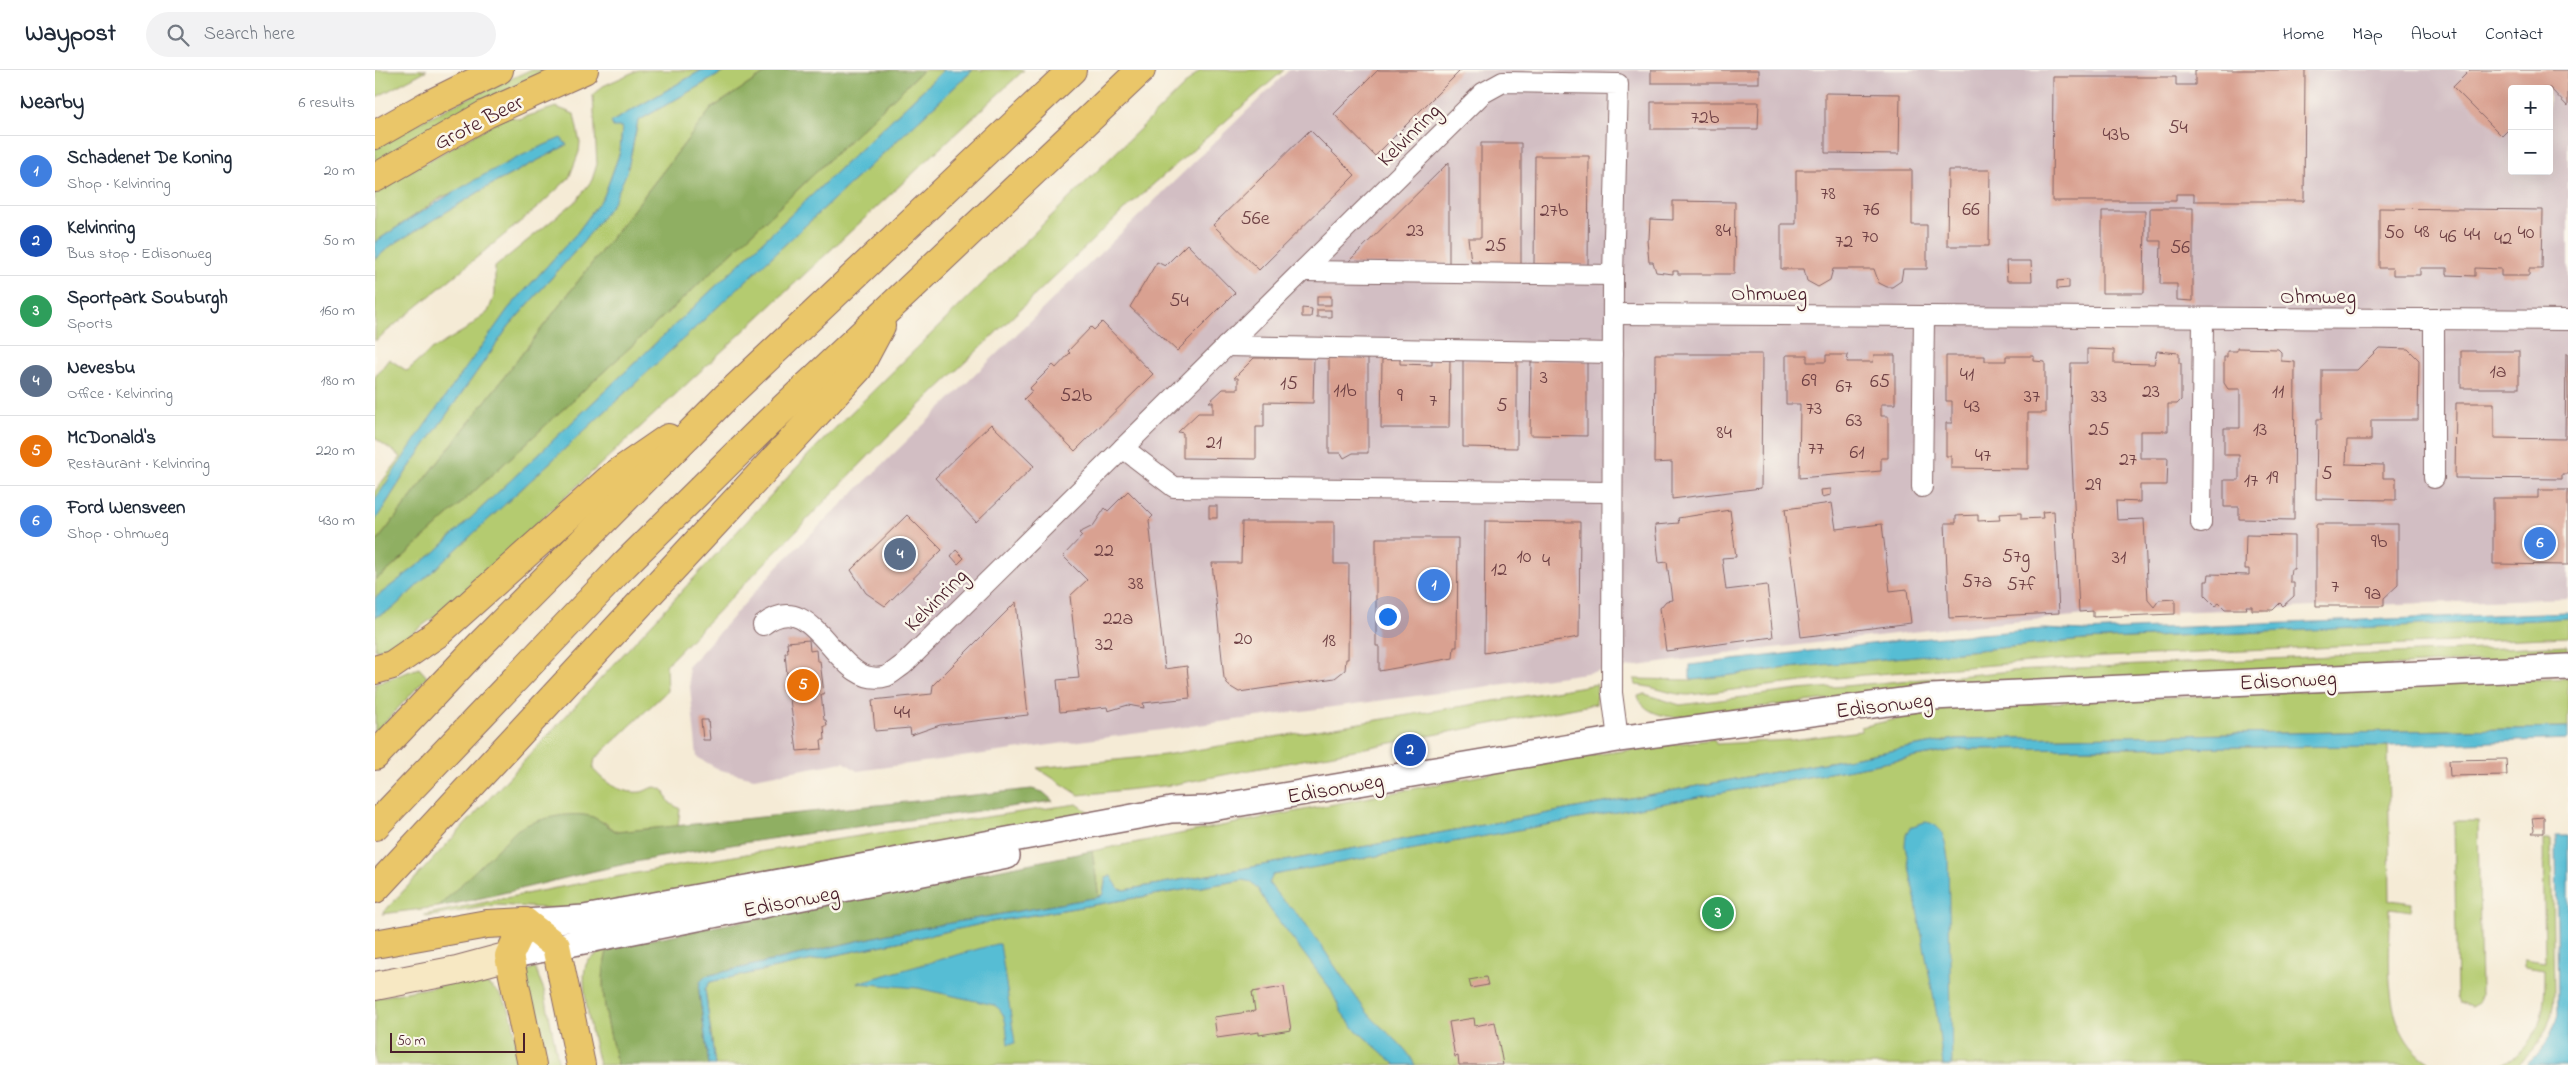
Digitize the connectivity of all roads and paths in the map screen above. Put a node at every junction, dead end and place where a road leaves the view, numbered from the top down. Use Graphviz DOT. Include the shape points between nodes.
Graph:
graph roads {
  1 [pos="499,70"];
  2 [pos="583,70"];
  3 [pos="1072,70"];
  4 [pos="1141,70"];
  5 [pos="375,135"];
  6 [pos="375,178"];
  7 [pos="1303,271"];
  8 [pos="1613,275"];
  9 [pos="892,305"];
  10 [pos="1613,314"];
  11 [pos="1924,316"];
  12 [pos="2203,318"];
  13 [pos="2434,319"];
  14 [pos="2568,320"];
  15 [pos="1226,346"];
  16 [pos="1613,353"];
  17 [pos="725,398"];
  18 [pos="1123,448"];
  19 [pos="2434,478"];
  20 [pos="1922,487"];
  21 [pos="1612,492"];
  22 [pos="2201,523"];
  23 [pos="763,625"];
  24 [pos="2568,667"];
  25 [pos="375,670"];
  26 [pos="1618,739"];
  27 [pos="375,756"];
  28 [pos="1206,809"];
  29 [pos="375,826"];
  30 [pos="375,889"];
  31 [pos="525,922"];
  32 [pos="382,942"];
  33 [pos="556,946"];
  34 [pos="509,956"];
  35 [pos="375,986"];
  36 [pos="532,1065"];
  37 [pos="581,1065"];
  1 -- 5 [label="main road, Grote Beer"];
  2 -- 6 [label="main road, Grote Beer" via="487,114"];
  3 -- 17 [label="main road"];
  4 -- 9 [label="main road"];
  7 -- 8 [label="street"];
  7 -- 8 [label="street, Kelvinring" via="1483,93 1503,82 1618,84"];
  7 -- 15 [label="street, Kelvinring"];
  8 -- 10 [label="street, Kelvinring"];
  9 -- 29 [label="main road" via="624,565"];
  9 -- 30 [label="main road" via="858,369"];
  10 -- 11 [label="street, Ohmweg"];
  10 -- 16 [label="street, Kelvinring"];
  11 -- 12 [label="street, Ohmweg"];
  11 -- 20 [label="street"];
  12 -- 13 [label="street, Ohmweg"];
  12 -- 22 [label="street"];
  13 -- 14 [label="street, Ohmweg"];
  13 -- 19 [label="street"];
  15 -- 16 [label="street"];
  15 -- 18 [label="street, Kelvinring"];
  16 -- 21 [label="street, Kelvinring"];
  17 -- 25 [label="main road" via="613,476 437,634 392,665"];
  17 -- 27 [label="main road" via="479,646"];
  18 -- 21 [label="street" via="1174,487"];
  18 -- 23 [label="street, Kelvinring" via="903,665 887,676 865,676 854,670 804,619 775,616"];
  21 -- 26 [label="street, Kelvinring" via="1612,693"];
  24 -- 26 [label="street, Edisonweg" via="1932,697"];
  26 -- 28 [label="street, Edisonweg"];
  28 -- 31 [label="street, Edisonweg" via="1171,810 584,918"];
  28 -- 33 [label="street, Edisonweg" via="1174,820 954,868"];
  31 -- 32 [label="main road, Edisonweg" via="487,924"];
  31 -- 33 [label="main road"];
  31 -- 34 [label="main road"];
  33 -- 34 [label="street, Edisonweg"];
  33 -- 37 [label="main road"];
  34 -- 35 [label="main road, Edisonweg"];
  34 -- 36 [label="main road"];
}
